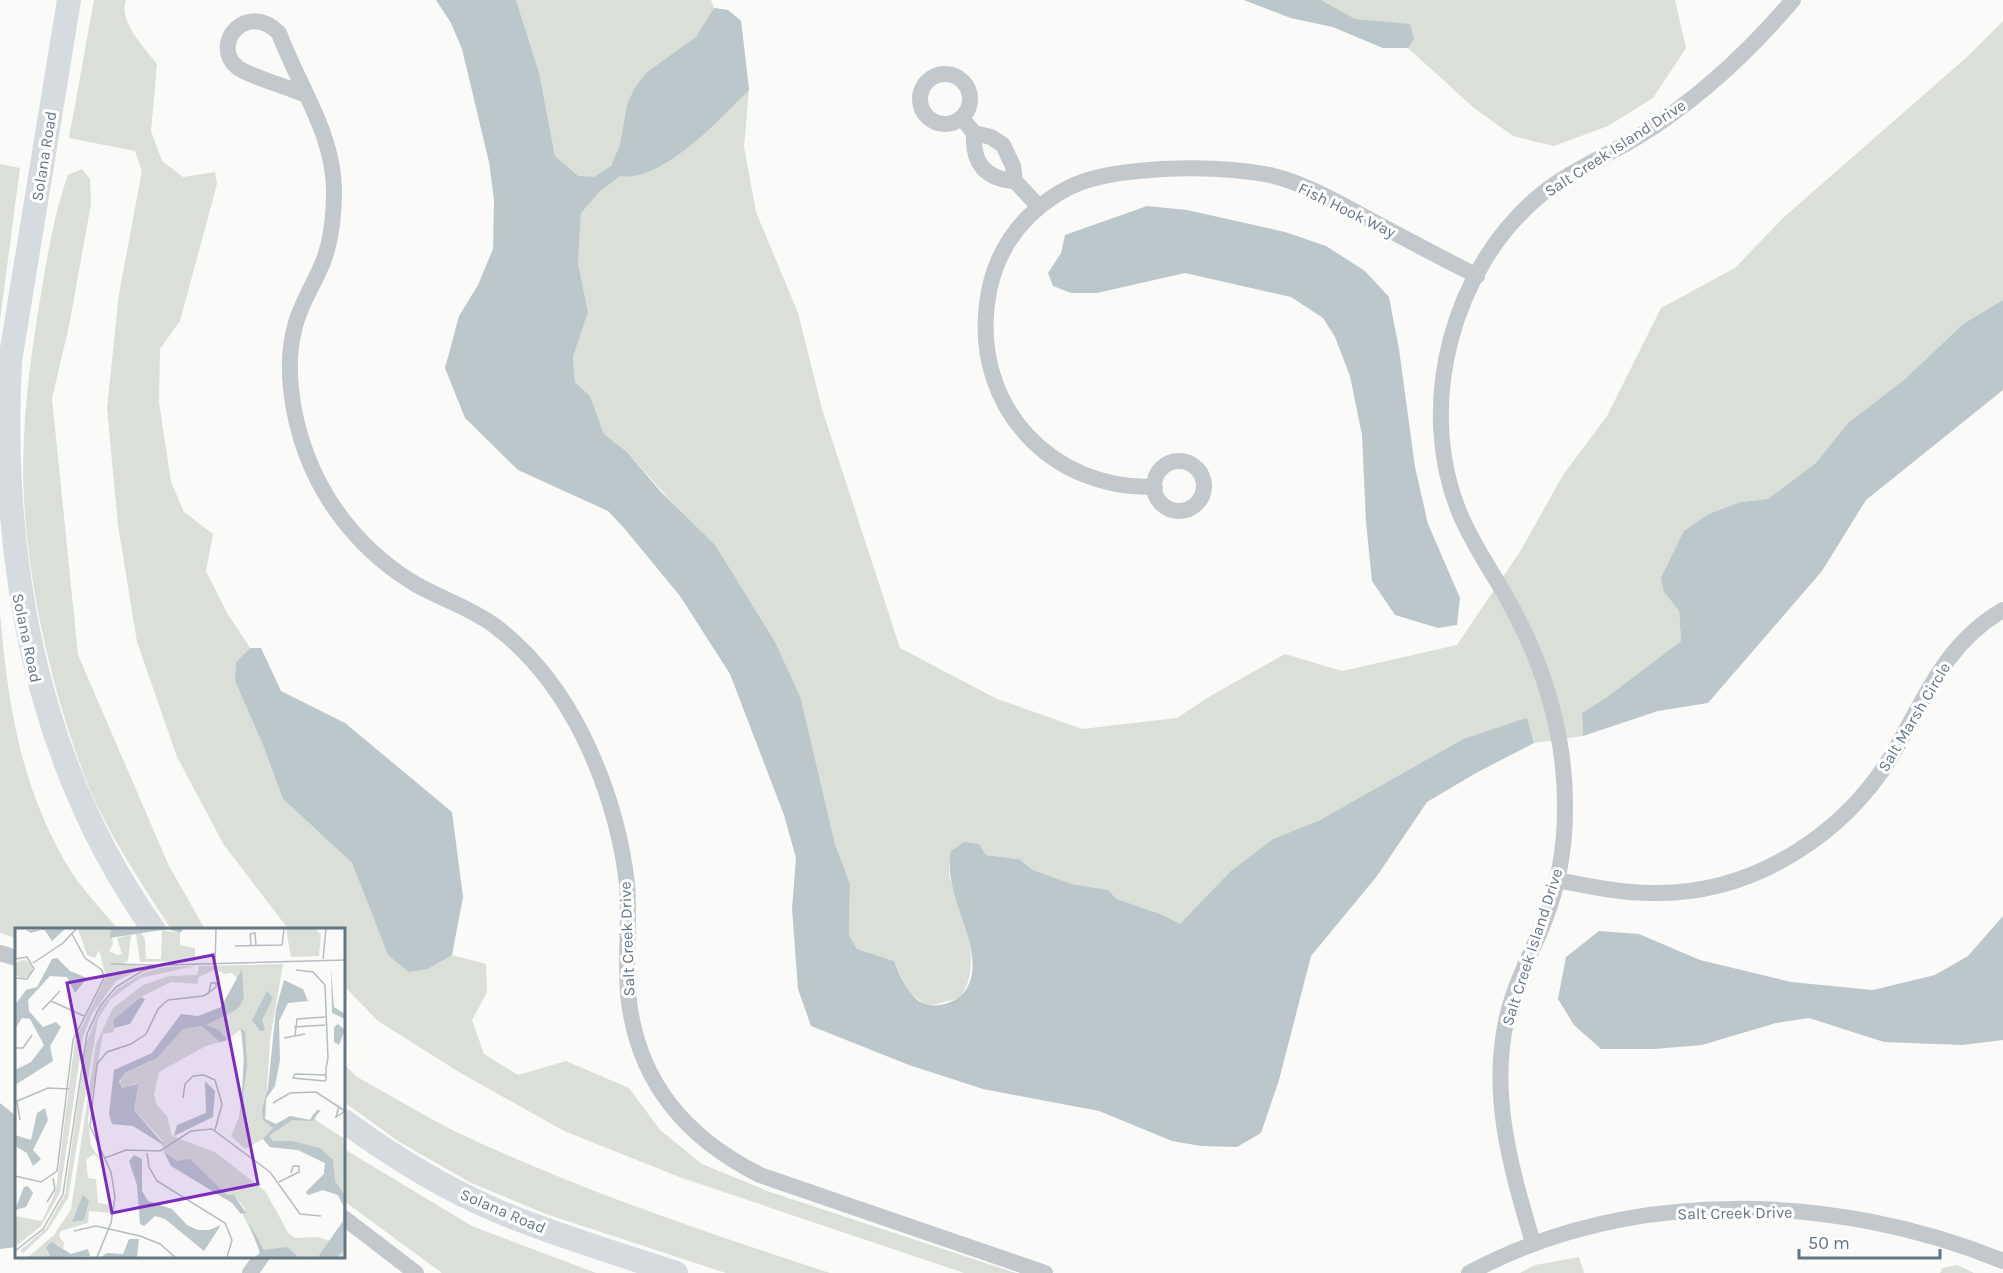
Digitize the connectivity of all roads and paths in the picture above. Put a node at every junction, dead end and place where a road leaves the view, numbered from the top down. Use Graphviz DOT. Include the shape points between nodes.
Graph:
graph roads {
  1 [pos="69,0"];
  2 [pos="1793,0"];
  3 [pos="306,95"];
  4 [pos="962,118"];
  5 [pos="974,133"];
  6 [pos="1015,181"];
  7 [pos="1039,207"];
  8 [pos="1477,276"];
  9 [pos="1155,487"];
  10 [pos="3,503"];
  11 [pos="2003,610"];
  12 [pos="1557,880"];
  13 [pos="153,928"];
  14 [pos="0,954"];
  15 [pos="15,958"];
  16 [pos="345,1122"];
  17 [pos="345,1219"];
  18 [pos="1533,1243"];
  19 [pos="261,1258"];
  20 [pos="2003,1261"];
  21 [pos="250,1273"];
  22 [pos="416,1273"];
  23 [pos="676,1273"];
  24 [pos="1046,1273"];
  25 [pos="1469,1273"];
  1 -- 10 [label="street, Solana Road" via="10,361"];
  2 -- 8 [label="street, Salt Creek Island Drive" via="1715,81 1671,115 1542,194 1503,237"];
  3 -- 3 [label="street, Salt Creek Drive" via="245,73 236,66 228,45 239,25 260,20 279,33"];
  3 -- 24 [label="street, Salt Creek Drive" via="329,154 334,188 329,245 295,326 290,353 294,405 305,451 333,507 370,551 418,585 467,608 516,643 555,690 581,733 602,779 619,836 626,882 628,991 633,1024 667,1103 703,1142 760,1175"];
  4 -- 5 [label="street"];
  5 -- 6 [label="street" via="1003,145"];
  5 -- 6 [label="street" via="974,152 982,171"];
  6 -- 7 [label="street"];
  7 -- 8 [label="street, Fish Hook Way" via="1081,183 1106,175 1231,169 1272,176 1312,189"];
  7 -- 9 [label="street, Fish Hook Way" via="1003,250 988,293 985,339 997,391 1024,433 1066,467 1123,486"];
  8 -- 12 [label="street, Salt Creek Island Drive" via="1450,336 1440,412 1442,446 1459,513 1517,616 1548,695 1558,737 1565,807"];
  10 -- 13 [label="street, Solana Road" via="22,625 60,753 117,871"];
  11 -- 12 [label="street, Salt Marsh Circle" via="1973,632 1949,657 1932,680 1898,746 1861,798 1788,858 1722,885 1682,892 1609,890"];
  12 -- 18 [label="street, Salt Creek Island Drive" via="1545,920 1518,980 1501,1051 1502,1119"];
  14 -- 15 [label="street"];
  16 -- 23 [label="street, Solana Road" via="417,1170 470,1198 547,1230"];
  17 -- 22 [label="street"];
  18 -- 20 [label="street, Salt Creek Drive" via="1663,1214 1768,1209 1820,1212 1875,1222 1930,1235"];
  18 -- 25 [label="street, Salt Creek Drive"];
  19 -- 21 [label="street"];
}
